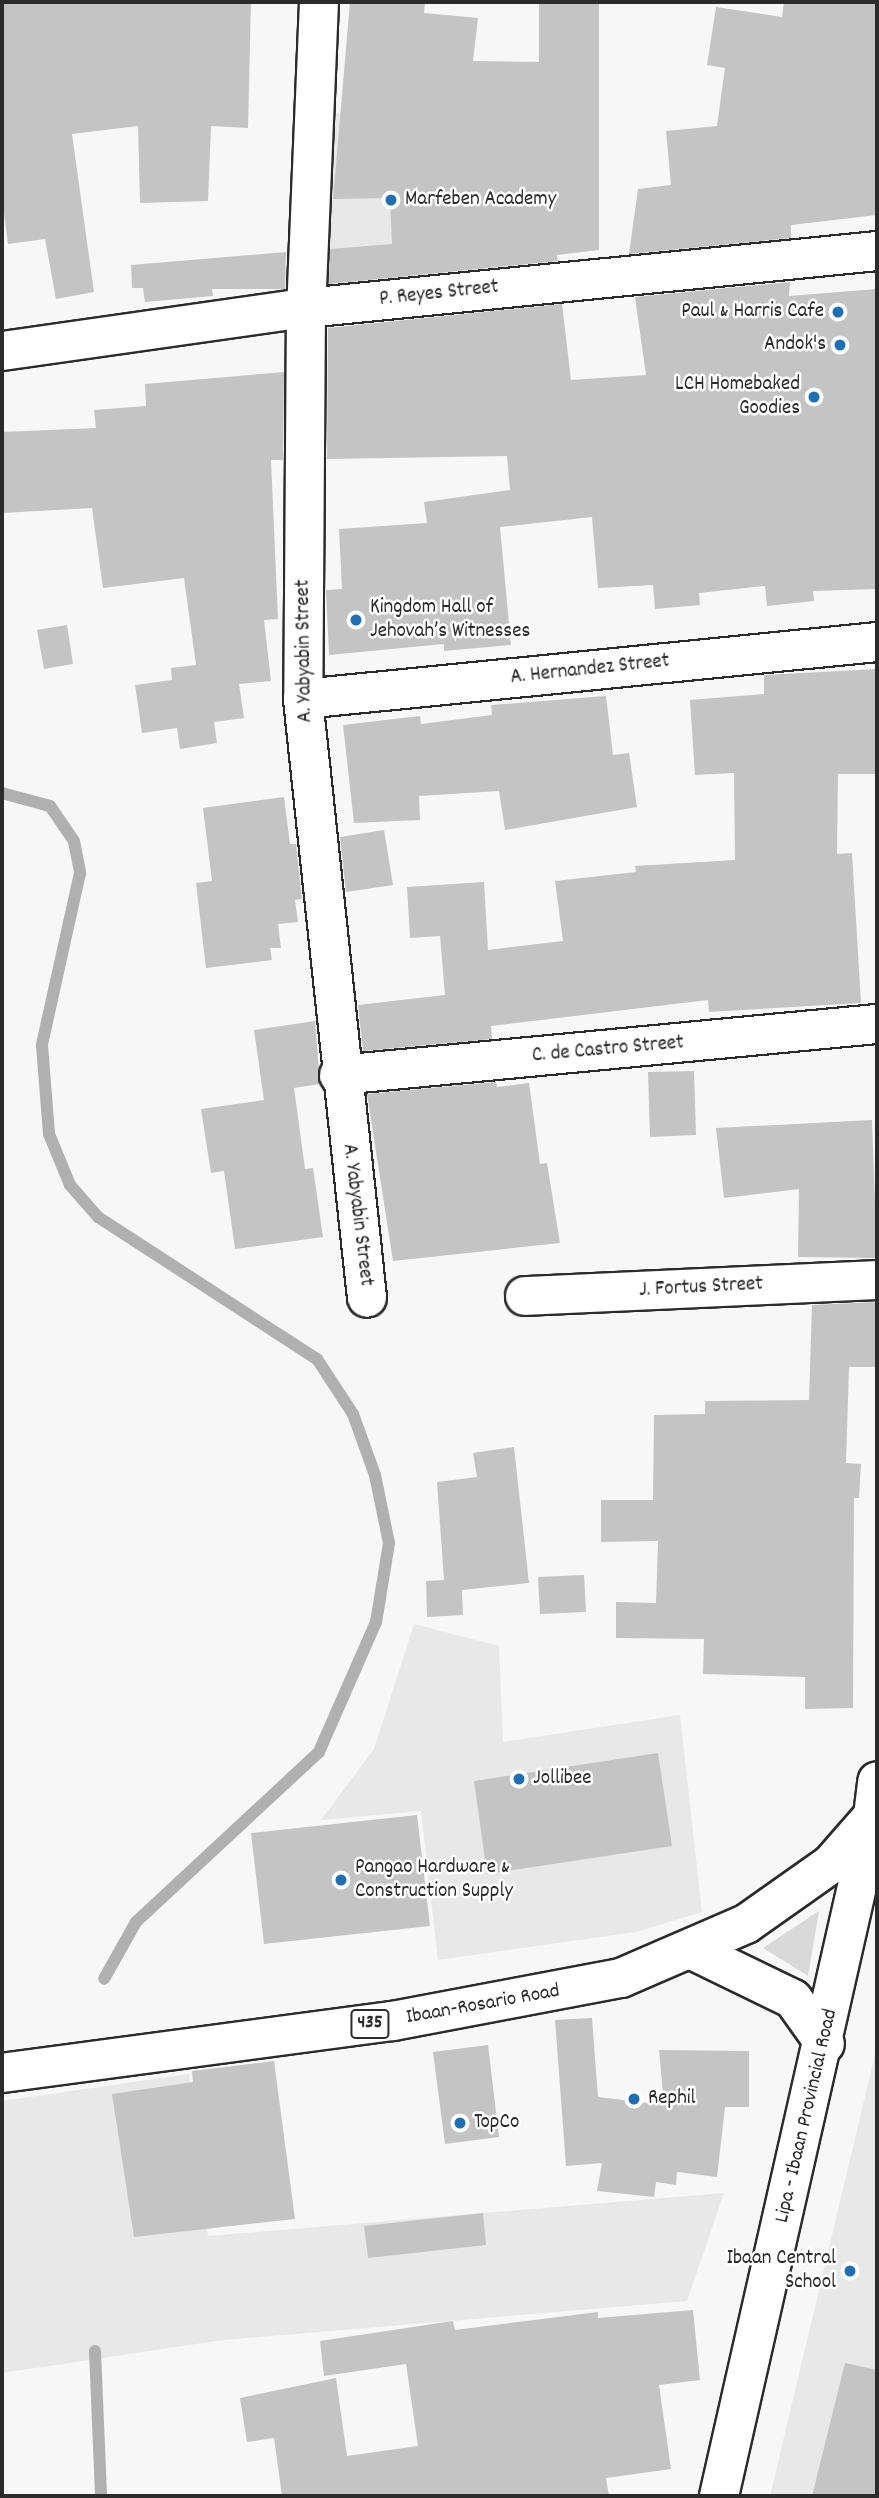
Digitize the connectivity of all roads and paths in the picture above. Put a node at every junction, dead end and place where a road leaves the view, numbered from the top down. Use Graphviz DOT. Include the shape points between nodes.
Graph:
graph roads {
  1 [pos="319,2"];
  2 [pos="877,251"];
  3 [pos="306,308"];
  4 [pos="2,351"];
  5 [pos="877,642"];
  6 [pos="303,699"];
  7 [pos="877,1024"];
  8 [pos="339,1075"];
  9 [pos="877,1280"];
  10 [pos="525,1296"];
  11 [pos="367,1297"];
  12 [pos="876,1805"];
  13 [pos="692,1950"];
  14 [pos="825,2044"];
  15 [pos="2,2073"];
  16 [pos="719,2496"];
  1 -- 3 [label="street, A. Yabyabin Street"];
  2 -- 3 [label="street, P. Reyes Street"];
  3 -- 4 [label="street, P. Reyes Street"];
  3 -- 6 [label="street, A. Yabyabin Street"];
  5 -- 6 [label="street, A. Hernandez Street"];
  6 -- 8 [label="street, A. Yabyabin Street"];
  7 -- 8 [label="street, C. de Castro Street"];
  8 -- 11 [label="street, A. Yabyabin Street"];
  9 -- 10 [label="street, J. Fortus Street"];
  12 -- 13 [label="street, Ibaan-Rosario Road / 435" via="831,1864 789,1895"];
  12 -- 14 [label="street, Lipa - Ibaan Provincial Road"];
  13 -- 14 [label="street" via="793,1999 811,2018"];
  13 -- 15 [label="street, Ibaan-Rosario Road / 435" via="621,1978 512,2001"];
  14 -- 16 [label="street, Lipa - Ibaan Provincial Road"];
}
